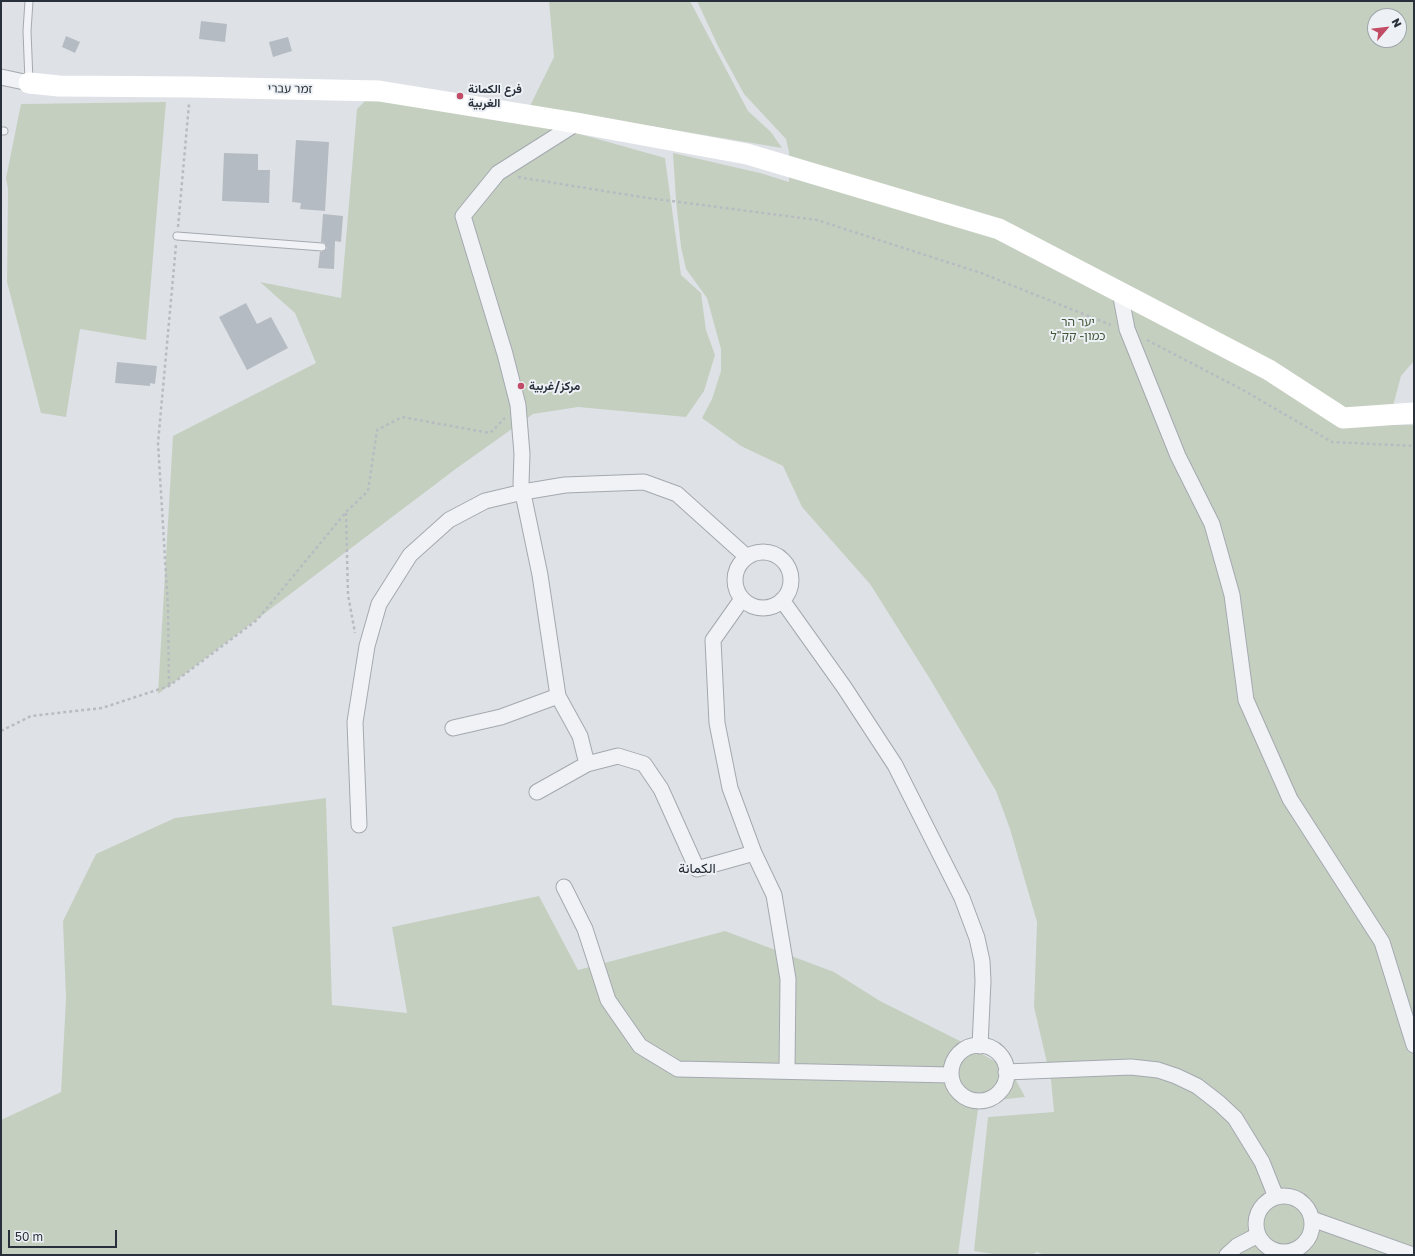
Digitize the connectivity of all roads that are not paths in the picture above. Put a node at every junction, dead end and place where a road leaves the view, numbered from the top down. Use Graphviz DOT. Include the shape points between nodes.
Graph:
graph roads {
  1 [pos="29,1"];
  2 [pos="1,77"];
  3 [pos="29,83"];
  4 [pos="577,123"];
  5 [pos="177,236"];
  6 [pos="322,247"];
  7 [pos="1120,292"];
  8 [pos="1414,413"];
  9 [pos="523,492"];
  10 [pos="747,557"];
  11 [pos="742,599"];
  12 [pos="782,600"];
  13 [pos="558,696"];
  14 [pos="453,728"];
  15 [pos="587,764"];
  16 [pos="536,792"];
  17 [pos="359,825"];
  18 [pos="754,853"];
  19 [pos="564,887"];
  20 [pos="1414,1045"];
  21 [pos="980,1046"];
  22 [pos="787,1070"];
  23 [pos="1006,1072"];
  24 [pos="951,1075"];
  25 [pos="1276,1197"];
  26 [pos="1312,1219"];
  27 [pos="1258,1235"];
  28 [pos="1414,1248"];
  29 [pos="1306,1249"];
  30 [pos="1227,1255"];
  31 [pos="1413,1255"];
  1 -- 3 [label="lane"];
  2 -- 3 [label="street, זמר עברי"];
  3 -- 4 [label="main road, זמר עברי" via="59,86 191,86 379,91"];
  4 -- 7 [label="main road, זמר עברי" via="747,154 1000,228"];
  4 -- 9 [label="street" via="498,173 463,216 518,405"];
  5 -- 6 [label="lane"];
  7 -- 8 [label="main road, זמר עברי" via="1269,370 1343,418"];
  7 -- 20 [label="street" via="1127,329 1178,456 1212,524 1232,595 1246,700 1290,799 1382,942"];
  9 -- 10 [label="street" via="565,485 644,482 677,494"];
  9 -- 13 [label="street" via="540,575"];
  9 -- 17 [label="street" via="485,502 448,520 410,555 379,604 366,646 355,722"];
  10 -- 11 [label="street" via="736,572 737,586"];
  10 -- 12 [label="street" via="765,552 782,559 789,571 791,584"];
  11 -- 12 [label="street" via="758,608 767,608"];
  11 -- 18 [label="street" via="713,640 717,723 730,788"];
  12 -- 21 [label="street" via="895,765 962,898 978,938 982,961"];
  13 -- 14 [label="street" via="500,717"];
  13 -- 15 [label="street" via="580,736"];
  15 -- 16 [label="street"];
  15 -- 18 [label="street" via="618,756 644,764 661,789 697,869"];
  18 -- 22 [label="street" via="774,895 788,979"];
  19 -- 22 [label="street" via="585,929 608,1000 640,1046 678,1068"];
  21 -- 23 [label="street" via="997,1053 1003,1060"];
  21 -- 24 [label="street" via="971,1047 959,1054 952,1066"];
  22 -- 24 [label="street"];
  23 -- 24 [label="street" via="1004,1086 999,1093 983,1101 965,1098 953,1084"];
  23 -- 25 [label="street" via="1131,1067 1158,1070 1176,1076 1197,1086 1235,1118 1262,1162"];
  25 -- 26 [label="street" via="1295,1198 1303,1203"];
  25 -- 27 [label="street" via="1261,1208 1257,1216"];
  26 -- 29 [label="street"];
  26 -- 31 [label="street"];
  27 -- 29 [label="street" via="1263,1243 1279,1252"];
  27 -- 30 [label="street" via="1237,1246"];
  28 -- 31 [label="street"];
}
